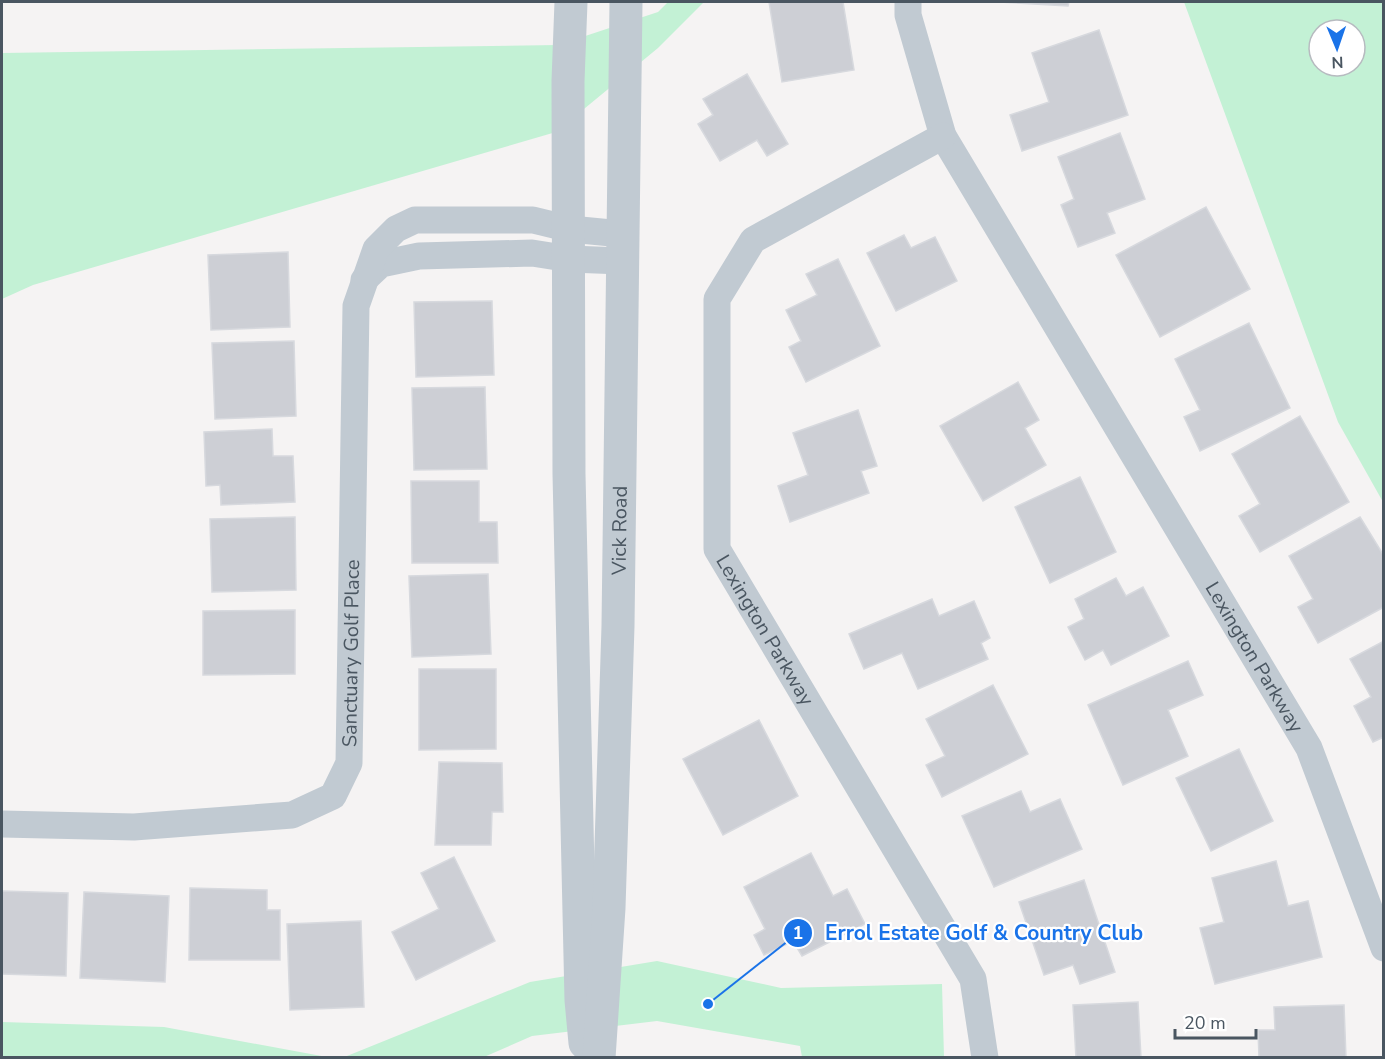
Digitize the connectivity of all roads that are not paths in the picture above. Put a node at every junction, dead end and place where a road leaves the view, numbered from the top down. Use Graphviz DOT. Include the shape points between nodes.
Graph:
graph roads {
  1 [pos="570,2"];
  2 [pos="626,2"];
  3 [pos="908,2"];
  4 [pos="943,136"];
  5 [pos="434,219"];
  6 [pos="570,244"];
  7 [pos="622,247"];
  8 [pos="436,256"];
  9 [pos="364,280"];
  10 [pos="2,824"];
  11 [pos="1383,948"];
  12 [pos="587,1058"];
  13 [pos="598,1058"];
  14 [pos="985,1058"];
  1 -- 6 [label="street"];
  2 -- 7 [label="street, Vick Road"];
  3 -- 4 [label="street, Lexington Parkway" via="908,15"];
  4 -- 11 [label="street, Lexington Parkway" via="1309,748"];
  4 -- 14 [label="street, Lexington Parkway" via="753,240 717,299 717,549 973,979"];
  5 -- 6 [label="street, Sanctuary Golf Place" via="534,220"];
  5 -- 8 [label="street"];
  5 -- 9 [label="street, Sanctuary Golf Place" via="415,220 396,229 376,249"];
  6 -- 7 [label="street, Sanctuary Golf Place"];
  6 -- 8 [label="street, Sanctuary Golf Place" via="532,252"];
  6 -- 12 [label="street" via="574,719 581,1000"];
  7 -- 13 [label="street, Vick Road" via="617,662 609,908"];
  8 -- 9 [label="street, Sanctuary Golf Place" via="381,264"];
  9 -- 10 [label="street, Sanctuary Golf Place" via="356,306 349,763 333,796 292,815 134,827"];
}
